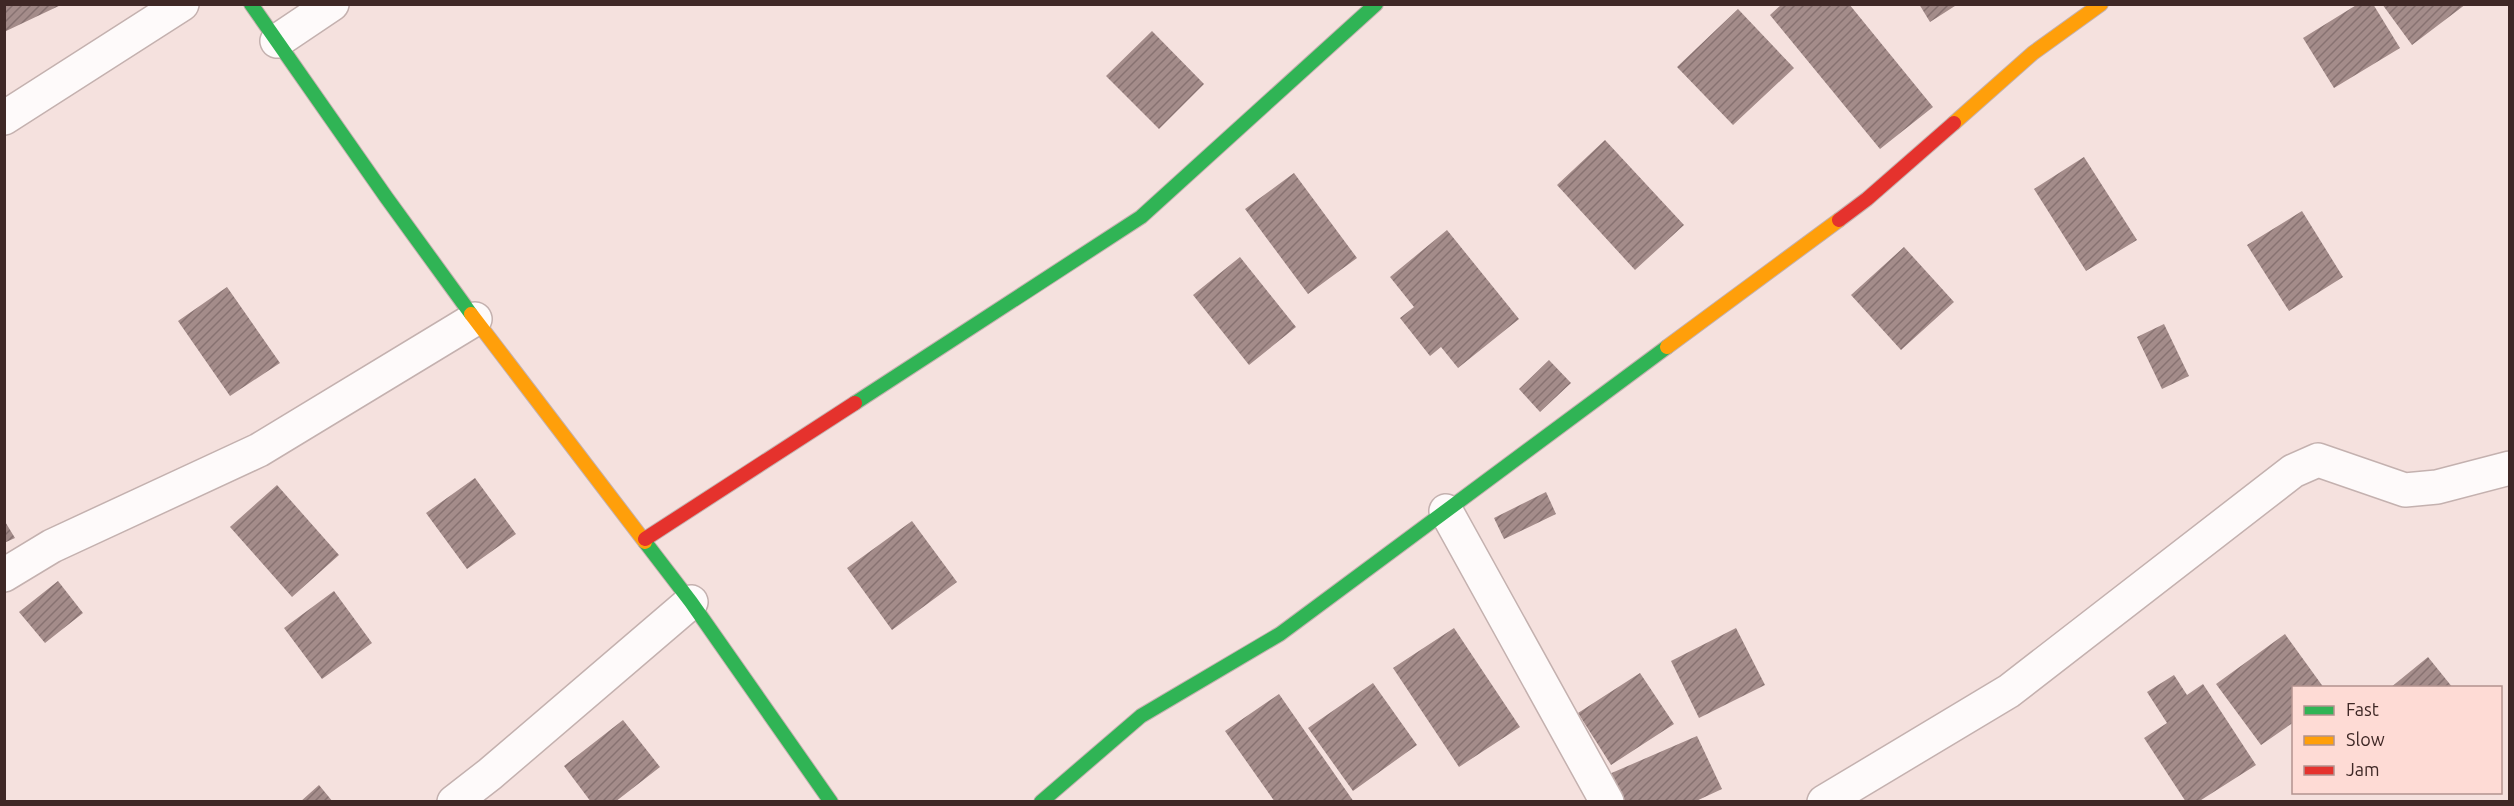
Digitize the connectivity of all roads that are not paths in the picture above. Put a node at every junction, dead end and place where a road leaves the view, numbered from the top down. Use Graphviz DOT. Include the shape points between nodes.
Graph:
graph roads {
  1 [pos="182,4"];
  2 [pos="251,4"];
  3 [pos="332,4"];
  4 [pos="1376,4"];
  5 [pos="2101,4"];
  6 [pos="277,41"];
  7 [pos="4,118"];
  8 [pos="475,319"];
  9 [pos="2510,468"];
  10 [pos="1446,511"];
  11 [pos="645,539"];
  12 [pos="4,575"];
  13 [pos="691,602"];
  14 [pos="454,801"];
  15 [pos="831,801"];
  16 [pos="1041,801"];
  17 [pos="1607,801"];
  18 [pos="1824,801"];
  1 -- 7 [label="street"];
  2 -- 6 [label="street"];
  3 -- 6 [label="street"];
  4 -- 11 [label="street" via="1141,217"];
  5 -- 10 [label="street" via="2033,53 1866,199"];
  6 -- 8 [label="street"];
  8 -- 11 [label="street"];
  8 -- 12 [label="street" via="259,450 52,546"];
  9 -- 18 [label="street" via="2437,487 2405,490 2318,460 2293,471 2009,691"];
  10 -- 16 [label="street" via="1280,634 1141,716"];
  10 -- 17 [label="street"];
  11 -- 13 [label="street"];
  13 -- 14 [label="street"];
  13 -- 15 [label="street"];
}
